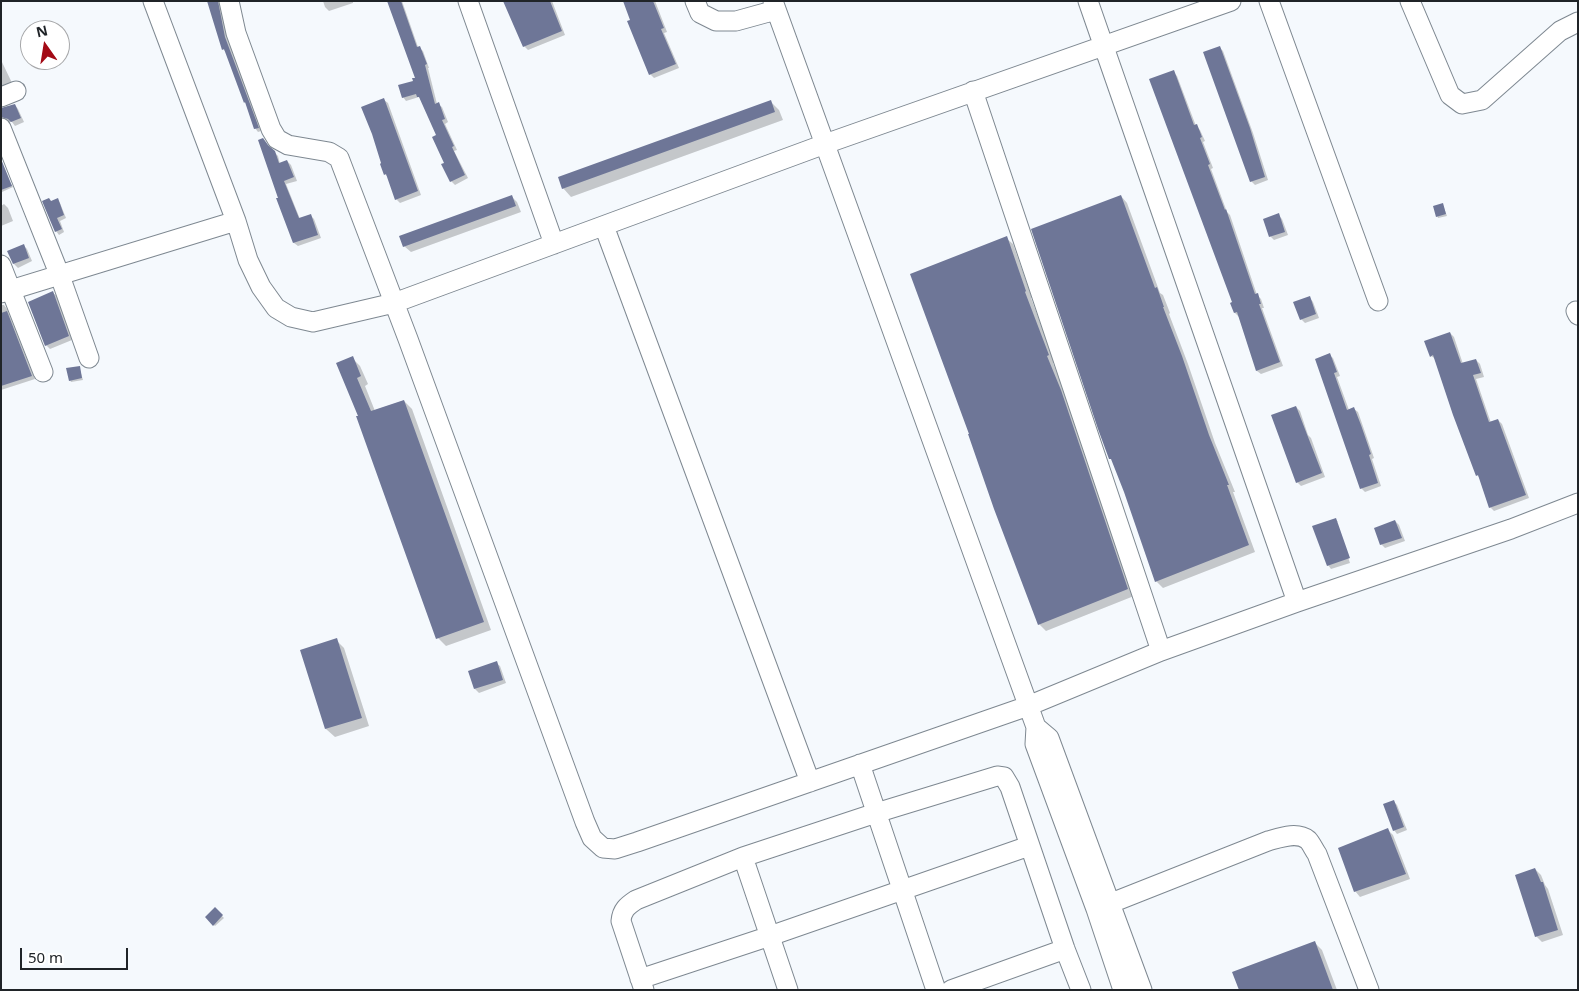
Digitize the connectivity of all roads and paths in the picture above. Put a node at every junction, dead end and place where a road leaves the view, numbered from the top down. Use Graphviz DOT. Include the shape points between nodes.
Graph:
graph roads {
  1 [pos="153,1"];
  2 [pos="229,1"];
  3 [pos="468,1"];
  4 [pos="696,1"];
  5 [pos="1088,1"];
  6 [pos="1231,1"];
  7 [pos="1268,1"];
  8 [pos="1410,1"];
  9 [pos="775,6"];
  10 [pos="1578,22"];
  11 [pos="1104,44"];
  12 [pos="974,91"];
  13 [pos="1,128"];
  14 [pos="825,144"];
  15 [pos="236,221"];
  16 [pos="604,226"];
  17 [pos="554,244"];
  18 [pos="1,265"];
  19 [pos="60,276"];
  20 [pos="6,292"];
  21 [pos="1378,301"];
  22 [pos="394,303"];
  23 [pos="89,358"];
  24 [pos="44,372"];
  25 [pos="1578,503"];
  26 [pos="1297,602"];
  27 [pos="1161,651"];
  28 [pos="1028,706"];
  29 [pos="860,764"];
  30 [pos="810,782"];
  31 [pos="876,813"];
  32 [pos="1029,846"];
  33 [pos="743,857"];
  34 [pos="902,890"];
  35 [pos="1103,906"];
  36 [pos="770,936"];
  37 [pos="1065,949"];
  38 [pos="642,984"];
  39 [pos="788,990"];
  40 [pos="936,990"];
  41 [pos="951,990"];
  42 [pos="1081,990"];
  43 [pos="1123,990"];
  44 [pos="1142,990"];
  45 [pos="1369,990"];
  1 -- 15 [label="street"];
  2 -- 22 [label="street" via="236,33 271,129 277,139 288,145 329,152 339,158"];
  3 -- 17 [label="street"];
  4 -- 9 [label="street" via="700,13 716,21 736,21"];
  5 -- 11 [label="street"];
  6 -- 11 [label="street"];
  7 -- 21 [label="street"];
  8 -- 10 [label="street" via="1450,95 1462,104 1482,100 1560,31"];
  9 -- 14 [label="street"];
  11 -- 12 [label="street"];
  11 -- 26 [label="street"];
  12 -- 14 [label="street"];
  12 -- 27 [label="street"];
  13 -- 19 [label="street"];
  14 -- 16 [label="street"];
  14 -- 28 [label="street"];
  15 -- 19 [label="street"];
  15 -- 22 [label="street" via="260,287 276,308 291,317 313,322"];
  16 -- 17 [label="street"];
  16 -- 30 [label="street"];
  17 -- 22 [label="street"];
  18 -- 20 [label="street"];
  19 -- 20 [label="street"];
  19 -- 23 [label="street"];
  20 -- 24 [label="street"];
  22 -- 30 [label="street" via="592,838 603,848 615,849"];
  25 -- 26 [label="street"];
  26 -- 27 [label="street"];
  27 -- 28 [label="street"];
  28 -- 29 [label="street"];
  28 -- 35 [label="street" via="1036,727 1049,738"];
  29 -- 30 [label="street"];
  29 -- 31 [label="street"];
  31 -- 32 [label="street" via="997,776 1004,777"];
  31 -- 33 [label="street"];
  31 -- 34 [label="street"];
  32 -- 34 [label="street"];
  32 -- 37 [label="street"];
  33 -- 36 [label="street"];
  33 -- 38 [label="street" via="636,900 622,913 620,921"];
  34 -- 36 [label="street"];
  34 -- 40 [label="street"];
  35 -- 43 [label="street"];
  35 -- 44 [label="street"];
  35 -- 45 [label="street" via="1268,841 1296,836 1307,840 1317,854"];
  36 -- 38 [label="street"];
  36 -- 39 [label="street"];
  37 -- 41 [label="street"];
  37 -- 42 [label="street"];
}
